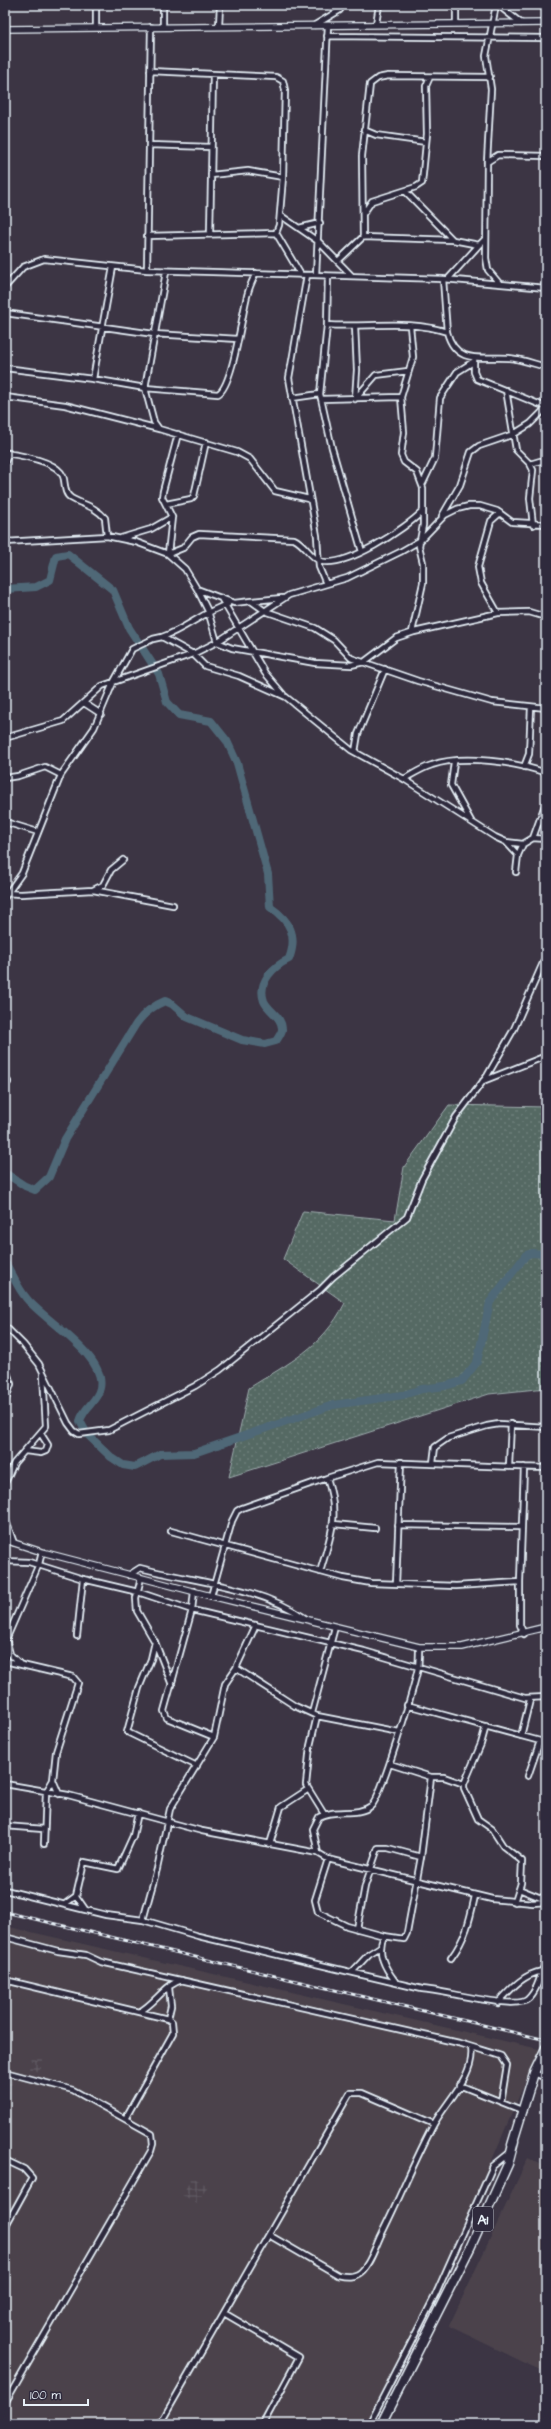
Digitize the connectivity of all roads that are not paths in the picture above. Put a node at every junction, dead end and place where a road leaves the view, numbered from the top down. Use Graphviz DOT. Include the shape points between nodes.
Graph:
graph roads {
  1 [pos="96,5"];
  2 [pos="163,5"];
  3 [pos="220,5"];
  4 [pos="342,5"];
  5 [pos="380,5"];
  6 [pos="456,5"];
  7 [pos="497,5"];
  8 [pos="491,23"];
  9 [pos="521,23"];
  10 [pos="546,23"];
  11 [pos="376,24"];
  12 [pos="456,24"];
  13 [pos="328,25"];
  14 [pos="96,26"];
  15 [pos="163,26"];
  16 [pos="219,26"];
  17 [pos="314,26"];
  18 [pos="151,27"];
  19 [pos="5,29"];
  20 [pos="327,36"];
  21 [pos="489,37"];
  22 [pos="546,38"];
  23 [pos="150,72"];
  24 [pos="213,74"];
  25 [pos="430,77"];
  26 [pos="490,77"];
  27 [pos="364,130"];
  28 [pos="426,142"];
  29 [pos="150,145"];
  30 [pos="211,147"];
  31 [pos="546,156"];
  32 [pos="487,162"];
  33 [pos="211,175"];
  34 [pos="283,177"];
  35 [pos="405,191"];
  36 [pos="363,214"];
  37 [pos="280,215"];
  38 [pos="320,223"];
  39 [pos="299,228"];
  40 [pos="210,233"];
  41 [pos="276,233"];
  42 [pos="147,236"];
  43 [pos="363,237"];
  44 [pos="486,238"];
  45 [pos="453,240"];
  46 [pos="320,242"];
  47 [pos="479,245"];
  48 [pos="338,261"];
  49 [pos="114,267"];
  50 [pos="147,270"];
  51 [pos="166,272"];
  52 [pos="256,273"];
  53 [pos="301,275"];
  54 [pos="307,275"];
  55 [pos="316,275"];
  56 [pos="328,276"];
  57 [pos="352,276"];
  58 [pos="445,279"];
  59 [pos="499,283"];
  60 [pos="5,287"];
  61 [pos="546,288"];
  62 [pos="5,313"];
  63 [pos="446,323"];
  64 [pos="101,325"];
  65 [pos="327,325"];
  66 [pos="355,326"];
  67 [pos="410,326"];
  68 [pos="436,328"];
  69 [pos="447,332"];
  70 [pos="154,334"];
  71 [pos="238,339"];
  72 [pos="474,360"];
  73 [pos="546,367"];
  74 [pos="5,368"];
  75 [pos="408,371"];
  76 [pos="93,379"];
  77 [pos="145,388"];
  78 [pos="506,390"];
  79 [pos="320,396"];
  80 [pos="5,397"];
  81 [pos="401,397"];
  82 [pos="292,398"];
  83 [pos="355,398"];
  84 [pos="546,407"];
  85 [pos="160,429"];
  86 [pos="178,434"];
  87 [pos="514,434"];
  88 [pos="206,442"];
  89 [pos="7,453"];
  90 [pos="5,462"];
  91 [pos="546,462"];
  92 [pos="530,464"];
  93 [pos="423,483"];
  94 [pos="309,499"];
  95 [pos="166,504"];
  96 [pos="423,511"];
  97 [pos="500,513"];
  98 [pos="172,518"];
  99 [pos="441,518"];
  100 [pos="533,524"];
  101 [pos="546,524"];
  102 [pos="107,536"];
  103 [pos="121,538"];
  104 [pos="421,540"];
  105 [pos="5,542"];
  106 [pos="362,552"];
  107 [pos="168,554"];
  108 [pos="319,560"];
  109 [pos="326,584"];
  110 [pos="197,589"];
  111 [pos="219,597"];
  112 [pos="284,598"];
  113 [pos="251,601"];
  114 [pos="234,603"];
  115 [pos="226,605"];
  116 [pos="265,610"];
  117 [pos="208,611"];
  118 [pos="498,613"];
  119 [pos="546,618"];
  120 [pos="240,627"];
  121 [pos="412,632"];
  122 [pos="162,638"];
  123 [pos="216,642"];
  124 [pos="253,652"];
  125 [pos="193,654"];
  126 [pos="364,662"];
  127 [pos="385,669"];
  128 [pos="115,680"];
  129 [pos="286,696"];
  130 [pos="84,703"];
  131 [pos="532,707"];
  132 [pos="546,708"];
  133 [pos="101,714"];
  134 [pos="5,738"];
  135 [pos="355,752"];
  136 [pos="454,762"];
  137 [pos="524,767"];
  138 [pos="546,774"];
  139 [pos="61,775"];
  140 [pos="5,778"];
  141 [pos="404,779"];
  142 [pos="546,802"];
  143 [pos="5,822"];
  144 [pos="472,822"];
  145 [pos="38,832"];
  146 [pos="533,838"];
  147 [pos="546,839"];
  148 [pos="506,842"];
  149 [pos="523,844"];
  150 [pos="518,855"];
  151 [pos="123,860"];
  152 [pos="516,872"];
  153 [pos="93,890"];
  154 [pos="6,895"];
  155 [pos="174,905"];
  156 [pos="546,956"];
  157 [pos="546,1056"];
  158 [pos="482,1082"];
  159 [pos="5,1326"];
  160 [pos="5,1366"];
  161 [pos="42,1374"];
  162 [pos="5,1402"];
  163 [pos="511,1424"];
  164 [pos="546,1427"];
  165 [pos="40,1434"];
  166 [pos="25,1451"];
  167 [pos="401,1462"];
  168 [pos="433,1463"];
  169 [pos="509,1466"];
  170 [pos="524,1467"];
  171 [pos="546,1468"];
  172 [pos="327,1478"];
  173 [pos="5,1483"];
  174 [pos="5,1518"];
  175 [pos="334,1524"];
  176 [pos="398,1525"];
  177 [pos="521,1527"];
  178 [pos="375,1528"];
  179 [pos="170,1531"];
  180 [pos="5,1540"];
  181 [pos="14,1543"];
  182 [pos="226,1544"];
  183 [pos="42,1552"];
  184 [pos="5,1560"];
  185 [pos="39,1564"];
  186 [pos="320,1572"];
  187 [pos="129,1575"];
  188 [pos="141,1578"];
  189 [pos="83,1579"];
  190 [pos="520,1582"];
  191 [pos="214,1584"];
  192 [pos="396,1584"];
  193 [pos="194,1591"];
  194 [pos="138,1592"];
  195 [pos="211,1596"];
  196 [pos="192,1610"];
  197 [pos="308,1621"];
  198 [pos="256,1625"];
  199 [pos="335,1627"];
  200 [pos="546,1628"];
  201 [pos="524,1634"];
  202 [pos="77,1636"];
  203 [pos="6,1641"];
  204 [pos="155,1642"];
  205 [pos="331,1644"];
  206 [pos="419,1647"];
  207 [pos="5,1661"];
  208 [pos="20,1665"];
  209 [pos="418,1666"];
  210 [pos="236,1668"];
  211 [pos="173,1685"];
  212 [pos="546,1697"];
  213 [pos="530,1700"];
  214 [pos="407,1705"];
  215 [pos="312,1713"];
  216 [pos="317,1716"];
  217 [pos="486,1726"];
  218 [pos="399,1732"];
  219 [pos="521,1736"];
  220 [pos="214,1737"];
  221 [pos="390,1764"];
  222 [pos="197,1766"];
  223 [pos="528,1776"];
  224 [pos="431,1777"];
  225 [pos="53,1780"];
  226 [pos="5,1784"];
  227 [pos="464,1784"];
  228 [pos="307,1790"];
  229 [pos="46,1792"];
  230 [pos="59,1794"];
  231 [pos="138,1813"];
  232 [pos="324,1814"];
  233 [pos="167,1820"];
  234 [pos="5,1826"];
  235 [pos="43,1829"];
  236 [pos="44,1844"];
  237 [pos="270,1844"];
  238 [pos="318,1853"];
  239 [pos="421,1857"];
  240 [pos="328,1859"];
  241 [pos="371,1868"];
  242 [pos="417,1880"];
  243 [pos="519,1889"];
  244 [pos="5,1890"];
  245 [pos="76,1896"];
  246 [pos="474,1896"];
  247 [pos="546,1901"];
  248 [pos="516,1902"];
  249 [pos="65,1904"];
  250 [pos="86,1909"];
  251 [pos="143,1920"];
  252 [pos="357,1929"];
  253 [pos="384,1936"];
  254 [pos="5,1937"];
  255 [pos="380,1947"];
  256 [pos="452,1958"];
  257 [pos="546,1960"];
  258 [pos="353,1971"];
  259 [pos="542,1971"];
  260 [pos="183,1979"];
  261 [pos="5,1980"];
  262 [pos="395,1981"];
  263 [pos="169,1988"];
  264 [pos="498,2003"];
  265 [pos="139,2012"];
  266 [pos="168,2019"];
  267 [pos="471,2047"];
  268 [pos="546,2048"];
  269 [pos="5,2072"];
  270 [pos="534,2073"];
  271 [pos="546,2078"];
  272 [pos="459,2085"];
  273 [pos="501,2102"];
  274 [pos="524,2111"];
  275 [pos="125,2119"];
  276 [pos="434,2124"];
  277 [pos="514,2141"];
  278 [pos="508,2154"];
  279 [pos="5,2160"];
  280 [pos="5,2227"];
  281 [pos="269,2236"];
  282 [pos="445,2294"];
  283 [pos="224,2312"];
  284 [pos="5,2403"];
  285 [pos="160,2424"];
  286 [pos="263,2424"];
  287 [pos="369,2424"];
  288 [pos="381,2424"];
  1 -- 14 [label="street"];
  2 -- 15 [label="street"];
  3 -- 16 [label="street"];
  4 -- 17 [label="street" via="340,10"];
  5 -- 11 [label="street"];
  6 -- 12 [label="street"];
  7 -- 8 [label="street"];
  7 -- 9 [label="street"];
  8 -- 9 [label="street"];
  8 -- 12 [label="street"];
  8 -- 21 [label="street"];
  9 -- 10 [label="street"];
  11 -- 12 [label="street"];
  11 -- 13 [label="street"];
  13 -- 17 [label="street"];
  13 -- 20 [label="street"];
  14 -- 18 [label="street"];
  14 -- 19 [label="street"];
  15 -- 16 [label="street"];
  15 -- 18 [label="street"];
  16 -- 17 [label="street"];
  18 -- 23 [label="street"];
  20 -- 21 [label="street"];
  20 -- 38 [label="street"];
  21 -- 22 [label="street"];
  21 -- 26 [label="street" via="486,56"];
  23 -- 24 [label="street"];
  23 -- 29 [label="street"];
  24 -- 30 [label="street"];
  24 -- 34 [label="street" via="276,77 283,81"];
  25 -- 26 [label="street"];
  25 -- 27 [label="street" via="388,76 374,80 368,89"];
  25 -- 28 [label="street" via="426,86"];
  26 -- 32 [label="street"];
  27 -- 28 [label="street" via="376,135"];
  27 -- 36 [label="street"];
  28 -- 35 [label="street" via="422,183"];
  29 -- 30 [label="street"];
  29 -- 42 [label="street"];
  30 -- 33 [label="street"];
  31 -- 32 [label="street" via="498,155"];
  32 -- 44 [label="street"];
  33 -- 34 [label="street" via="248,171"];
  33 -- 40 [label="street"];
  34 -- 37 [label="street"];
  35 -- 36 [label="street" via="372,202"];
  35 -- 45 [label="street"];
  36 -- 43 [label="street"];
  37 -- 39 [label="street"];
  37 -- 41 [label="street"];
  38 -- 39 [label="street"];
  38 -- 46 [label="street"];
  39 -- 46 [label="street"];
  40 -- 41 [label="street"];
  40 -- 42 [label="street"];
  41 -- 53 [label="street"];
  42 -- 50 [label="street"];
  43 -- 45 [label="street"];
  43 -- 48 [label="street"];
  44 -- 47 [label="street"];
  44 -- 59 [label="street" via="488,270"];
  45 -- 47 [label="street"];
  46 -- 48 [label="street"];
  46 -- 55 [label="street"];
  47 -- 58 [label="street"];
  48 -- 57 [label="street"];
  49 -- 50 [label="street"];
  49 -- 60 [label="street" via="44,259 22,267"];
  49 -- 64 [label="street"];
  50 -- 51 [label="street"];
  51 -- 52 [label="street"];
  51 -- 70 [label="street"];
  52 -- 53 [label="street"];
  52 -- 71 [label="street" via="246,297"];
  53 -- 54 [label="street"];
  54 -- 55 [label="street"];
  54 -- 82 [label="street" via="289,372"];
  55 -- 56 [label="street"];
  56 -- 57 [label="street"];
  56 -- 65 [label="street"];
  57 -- 58 [label="street"];
  58 -- 59 [label="street"];
  58 -- 63 [label="street"];
  59 -- 61 [label="street"];
  62 -- 64 [label="street"];
  63 -- 68 [label="street"];
  63 -- 69 [label="street"];
  64 -- 70 [label="street"];
  64 -- 76 [label="street"];
  65 -- 66 [label="street"];
  65 -- 79 [label="street"];
  66 -- 67 [label="street"];
  66 -- 83 [label="street"];
  67 -- 68 [label="street"];
  67 -- 75 [label="street" via="413,357"];
  68 -- 69 [label="street"];
  69 -- 72 [label="street" via="449,340 459,352"];
  70 -- 71 [label="street"];
  70 -- 77 [label="street"];
  71 -- 77 [label="street" via="224,388 220,393 213,395"];
  72 -- 73 [label="street" via="512,358"];
  72 -- 78 [label="street" via="477,378"];
  72 -- 93 [label="street" via="457,372 440,398 435,458"];
  74 -- 76 [label="street"];
  75 -- 81 [label="street"];
  75 -- 83 [label="street" via="376,375"];
  76 -- 77 [label="street"];
  77 -- 85 [label="street" via="154,422"];
  78 -- 84 [label="street"];
  78 -- 87 [label="street"];
  79 -- 82 [label="street"];
  79 -- 83 [label="street"];
  79 -- 106 [label="street"];
  80 -- 85 [label="street" via="56,403"];
  81 -- 83 [label="street"];
  81 -- 93 [label="street" via="404,432 402,460 412,467"];
  82 -- 94 [label="street"];
  84 -- 87 [label="street" via="530,424"];
  85 -- 86 [label="street"];
  86 -- 88 [label="street"];
  86 -- 95 [label="street" via="163,491 162,497"];
  87 -- 92 [label="street" via="516,450"];
  87 -- 99 [label="street" via="479,446 471,452 460,485"];
  88 -- 94 [label="street" via="250,459 277,492"];
  88 -- 95 [label="street" via="194,496 191,499"];
  89 -- 90 [label="street"];
  89 -- 102 [label="street" via="40,461 61,472 64,488 70,498 92,507 104,518"];
  91 -- 92 [label="street"];
  92 -- 100 [label="street" via="533,470 530,498"];
  93 -- 96 [label="street"];
  94 -- 108 [label="street"];
  95 -- 98 [label="street"];
  96 -- 104 [label="street"];
  96 -- 106 [label="street" via="403,528"];
  97 -- 99 [label="street" via="493,509 469,506"];
  97 -- 100 [label="street" via="509,521"];
  97 -- 118 [label="street" via="491,521 478,567 482,582"];
  98 -- 103 [label="street"];
  98 -- 107 [label="street"];
  99 -- 104 [label="street"];
  100 -- 101 [label="street"];
  102 -- 103 [label="street"];
  102 -- 105 [label="street"];
  103 -- 107 [label="street"];
  104 -- 109 [label="street" via="347,578"];
  104 -- 121 [label="street" via="419,546 423,563 423,583"];
  106 -- 108 [label="street" via="326,561"];
  107 -- 108 [label="street" via="183,548 198,534 215,534 294,539"];
  107 -- 110 [label="street" via="185,570"];
  108 -- 109 [label="street" via="320,573"];
  109 -- 112 [label="street"];
  110 -- 111 [label="street"];
  110 -- 117 [label="street"];
  111 -- 114 [label="street"];
  111 -- 115 [label="street"];
  112 -- 113 [label="street"];
  112 -- 116 [label="street"];
  113 -- 114 [label="street"];
  113 -- 116 [label="street"];
  114 -- 115 [label="street"];
  115 -- 117 [label="street"];
  115 -- 120 [label="street"];
  116 -- 120 [label="street"];
  116 -- 126 [label="street" via="315,628 337,643 351,658"];
  117 -- 122 [label="street"];
  117 -- 123 [label="street"];
  118 -- 119 [label="street" via="529,612"];
  118 -- 121 [label="street"];
  120 -- 123 [label="street"];
  120 -- 124 [label="street"];
  121 -- 126 [label="street" via="396,638"];
  122 -- 125 [label="street"];
  122 -- 128 [label="street" via="153,639 132,650"];
  123 -- 124 [label="street"];
  123 -- 125 [label="street"];
  124 -- 126 [label="street" via="322,663 352,665"];
  124 -- 129 [label="street" via="266,673"];
  125 -- 128 [label="street"];
  125 -- 129 [label="street" via="205,666 239,676"];
  126 -- 127 [label="street"];
  127 -- 131 [label="street" via="457,693 492,702"];
  127 -- 135 [label="street" via="358,734"];
  128 -- 130 [label="street" via="102,686"];
  128 -- 133 [label="street"];
  129 -- 135 [label="street"];
  130 -- 133 [label="street"];
  130 -- 134 [label="street" via="63,721"];
  131 -- 132 [label="street"];
  131 -- 137 [label="street" via="529,754"];
  133 -- 139 [label="street" via="78,754"];
  135 -- 141 [label="street"];
  136 -- 137 [label="street" via="471,758"];
  136 -- 141 [label="street" via="433,764"];
  136 -- 144 [label="street" via="451,785"];
  137 -- 138 [label="street"];
  139 -- 140 [label="street" via="45,767"];
  139 -- 145 [label="street"];
  141 -- 144 [label="street"];
  142 -- 146 [label="street"];
  143 -- 145 [label="street"];
  144 -- 148 [label="street"];
  145 -- 154 [label="street" via="22,873"];
  146 -- 147 [label="street"];
  146 -- 149 [label="street"];
  148 -- 149 [label="street"];
  148 -- 150 [label="street"];
  149 -- 150 [label="street"];
  150 -- 152 [label="street"];
  151 -- 153 [label="street" via="111,870 102,885"];
  153 -- 154 [label="street"];
  153 -- 155 [label="street"];
  156 -- 158 [label="street" via="514,1029"];
  157 -- 158 [label="street"];
  158 -- 161 [label="street" via="456,1117 431,1162 403,1222 208,1378 109,1430 76,1434"];
  159 -- 161 [label="street" via="24,1344"];
  160 -- 162 [label="street" via="11,1384"];
  161 -- 165 [label="street" via="47,1423"];
  163 -- 164 [label="street"];
  163 -- 168 [label="street" via="487,1426 448,1438 435,1447"];
  163 -- 169 [label="street"];
  165 -- 166 [label="street"];
  165 -- 166 [label="street" via="48,1445 46,1451"];
  166 -- 173 [label="street" via="10,1469"];
  167 -- 168 [label="street"];
  167 -- 172 [label="street" via="378,1462"];
  167 -- 176 [label="street"];
  168 -- 169 [label="street"];
  169 -- 170 [label="street"];
  170 -- 171 [label="street"];
  170 -- 177 [label="street"];
  172 -- 175 [label="street" via="334,1501"];
  172 -- 182 [label="street" via="242,1508 234,1516"];
  174 -- 181 [label="street"];
  175 -- 178 [label="street"];
  175 -- 186 [label="street"];
  176 -- 177 [label="street"];
  176 -- 192 [label="street"];
  177 -- 190 [label="street"];
  179 -- 182 [label="street"];
  180 -- 181 [label="street"];
  181 -- 183 [label="street"];
  182 -- 186 [label="street"];
  182 -- 191 [label="street"];
  183 -- 185 [label="street"];
  183 -- 187 [label="street"];
  184 -- 185 [label="street"];
  185 -- 189 [label="street"];
  185 -- 203 [label="street"];
  186 -- 192 [label="street" via="354,1580"];
  187 -- 188 [label="street"];
  187 -- 191 [label="street" via="140,1568"];
  188 -- 193 [label="street"];
  188 -- 194 [label="street"];
  189 -- 194 [label="street"];
  189 -- 202 [label="street"];
  190 -- 192 [label="street" via="456,1586"];
  190 -- 201 [label="street" via="520,1625"];
  191 -- 195 [label="street"];
  191 -- 197 [label="street" via="280,1602"];
  193 -- 195 [label="street"];
  193 -- 196 [label="street"];
  194 -- 196 [label="street"];
  194 -- 204 [label="street" via="137,1611"];
  195 -- 197 [label="street"];
  196 -- 198 [label="street"];
  196 -- 211 [label="street"];
  197 -- 199 [label="street"];
  198 -- 205 [label="street"];
  198 -- 210 [label="street"];
  199 -- 205 [label="street"];
  199 -- 206 [label="street"];
  200 -- 201 [label="street"];
  201 -- 206 [label="street" via="462,1647"];
  203 -- 208 [label="street" via="10,1654"];
  204 -- 211 [label="street"];
  204 -- 222 [label="street" via="139,1688 128,1732"];
  205 -- 209 [label="street"];
  205 -- 215 [label="street"];
  206 -- 209 [label="street"];
  207 -- 208 [label="street"];
  208 -- 225 [label="street" via="73,1677 78,1683 56,1752"];
  209 -- 213 [label="street" via="428,1672"];
  209 -- 214 [label="street"];
  210 -- 215 [label="street" via="295,1706"];
  210 -- 220 [label="street" via="225,1684"];
  211 -- 220 [label="street" via="164,1711 167,1718"];
  212 -- 213 [label="street"];
  213 -- 219 [label="street"];
  214 -- 217 [label="street"];
  214 -- 218 [label="street"];
  215 -- 216 [label="street"];
  216 -- 218 [label="street"];
  216 -- 228 [label="street" via="310,1746"];
  217 -- 219 [label="street"];
  217 -- 227 [label="street"];
  218 -- 221 [label="street"];
  219 -- 223 [label="street" via="541,1743"];
  220 -- 222 [label="street"];
  221 -- 224 [label="street"];
  221 -- 232 [label="street" via="374,1805 357,1811"];
  222 -- 233 [label="street" via="174,1801"];
  224 -- 227 [label="street" via="444,1777"];
  224 -- 239 [label="street"];
  225 -- 229 [label="street"];
  225 -- 230 [label="street"];
  226 -- 229 [label="street"];
  227 -- 243 [label="street" via="466,1795 478,1819 492,1829 503,1846 522,1861"];
  228 -- 232 [label="street"];
  228 -- 237 [label="street" via="281,1807"];
  229 -- 230 [label="street"];
  229 -- 235 [label="street"];
  230 -- 231 [label="street"];
  231 -- 233 [label="street"];
  231 -- 245 [label="street" via="133,1836 118,1869 84,1862"];
  232 -- 238 [label="street" via="319,1817 313,1829"];
  233 -- 237 [label="street" via="202,1831"];
  233 -- 251 [label="street" via="158,1869"];
  234 -- 235 [label="street"];
  235 -- 236 [label="street" via="46,1836"];
  237 -- 238 [label="street"];
  238 -- 240 [label="street"];
  239 -- 241 [label="street" via="382,1847 375,1852"];
  239 -- 242 [label="street"];
  240 -- 241 [label="street"];
  240 -- 252 [label="street" via="317,1891 315,1907 323,1916"];
  241 -- 242 [label="street"];
  241 -- 252 [label="street"];
  242 -- 246 [label="street"];
  242 -- 253 [label="street" via="404,1939"];
  243 -- 247 [label="street"];
  243 -- 248 [label="street"];
  244 -- 249 [label="street"];
  245 -- 249 [label="street"];
  245 -- 250 [label="street"];
  246 -- 248 [label="street"];
  246 -- 256 [label="street" via="465,1935"];
  247 -- 248 [label="street"];
  249 -- 250 [label="street"];
  250 -- 251 [label="street" via="106,1915"];
  251 -- 258 [label="street" via="198,1936"];
  252 -- 253 [label="street"];
  253 -- 255 [label="street"];
  254 -- 260 [label="street"];
  255 -- 258 [label="street" via="369,1954"];
  255 -- 262 [label="street" via="384,1966"];
  257 -- 259 [label="street"];
  258 -- 262 [label="street"];
  259 -- 264 [label="street" via="526,1976"];
  259 -- 264 [label="street" via="528,2000 522,2004"];
  260 -- 263 [label="street"];
  260 -- 267 [label="street"];
  261 -- 265 [label="street"];
  262 -- 264 [label="street"];
  263 -- 265 [label="street"];
  263 -- 266 [label="street" via="171,2006"];
  265 -- 266 [label="street"];
  266 -- 275 [label="street" via="172,2022 173,2033"];
  267 -- 272 [label="street" via="471,2060"];
  267 -- 273 [label="street" via="495,2054 507,2065"];
  268 -- 270 [label="highway, A1"];
  269 -- 275 [label="street" via="73,2090"];
  270 -- 271 [label="street"];
  270 -- 274 [label="highway, A1"];
  272 -- 273 [label="street"];
  272 -- 276 [label="street"];
  273 -- 274 [label="street"];
  274 -- 277 [label="highway, A1"];
  275 -- 284 [label="street" via="152,2134 151,2151"];
  276 -- 281 [label="street" via="362,2093 350,2093"];
  276 -- 281 [label="street" via="388,2222 361,2272 346,2277 338,2275"];
  277 -- 278 [label="highway, A1"];
  277 -- 282 [label="highway, A1" via="498,2189"];
  278 -- 282 [label="highway, A1"];
  278 -- 287 [label="street" via="493,2166 435,2296"];
  279 -- 280 [label="street" via="24,2169 32,2178"];
  281 -- 283 [label="street"];
  282 -- 288 [label="highway, A1"];
  283 -- 285 [label="street"];
  283 -- 286 [label="street" via="299,2357"];
}
